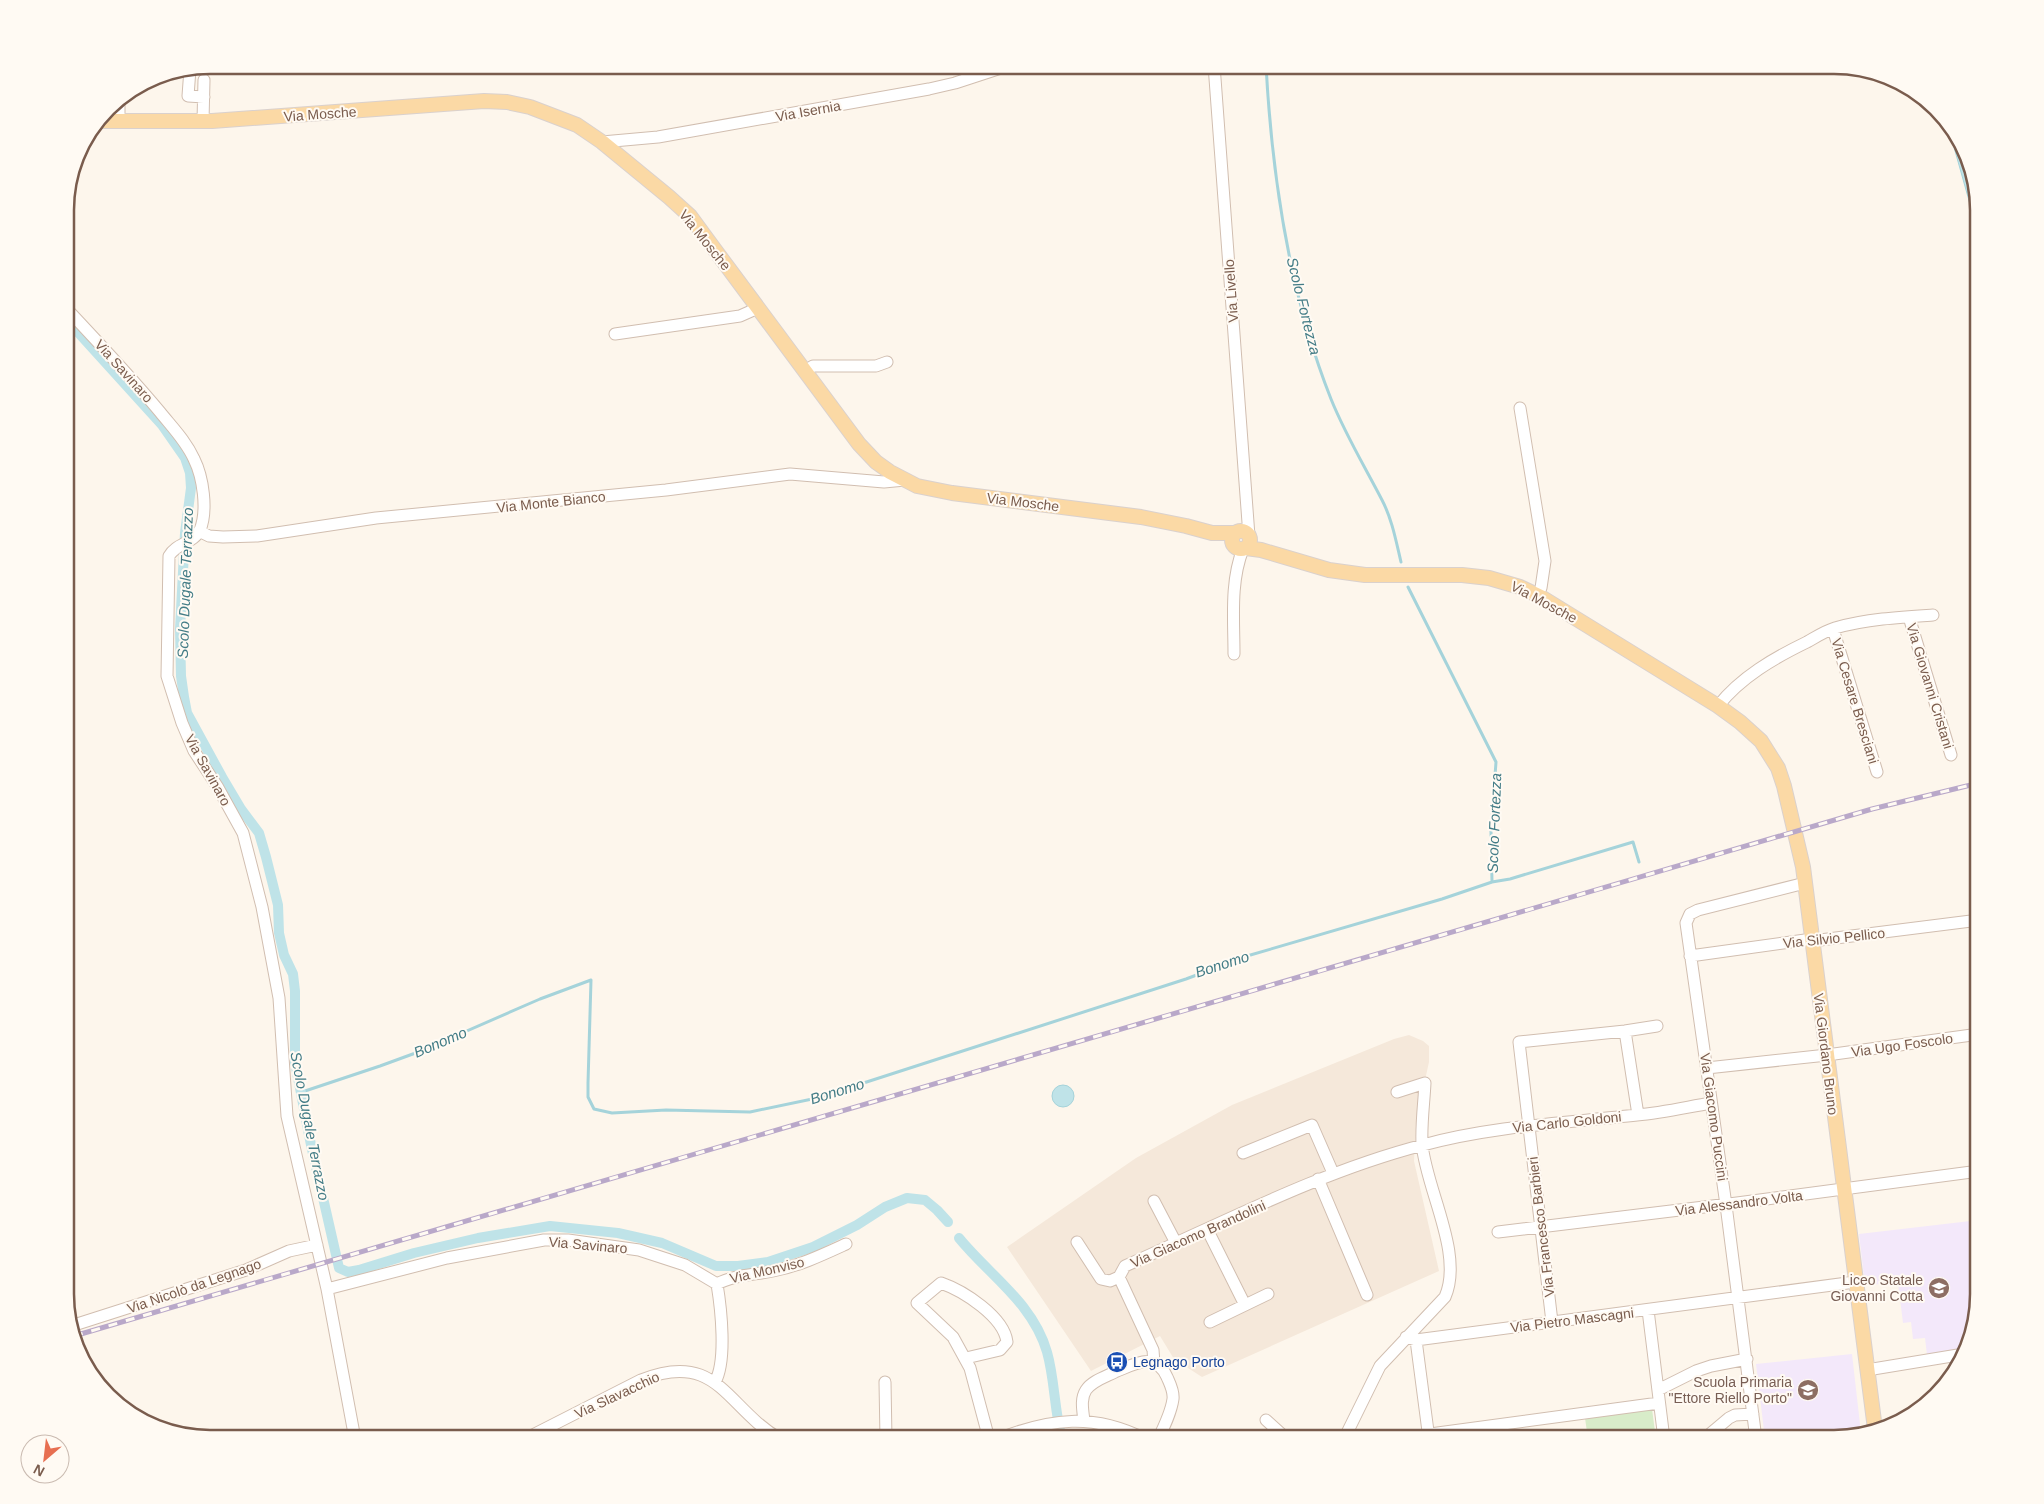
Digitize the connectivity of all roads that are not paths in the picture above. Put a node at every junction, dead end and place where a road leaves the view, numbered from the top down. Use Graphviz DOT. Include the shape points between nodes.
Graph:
graph roads {
  1 [pos="982,74"];
  2 [pos="1215,74"];
  3 [pos="190,75"];
  4 [pos="204,80"];
  5 [pos="204,96"];
  6 [pos="119,108"];
  7 [pos="107,121"];
  8 [pos="119,121"];
  9 [pos="203,121"];
  10 [pos="602,142"];
  11 [pos="758,308"];
  12 [pos="74,317"];
  13 [pos="616,334"];
  14 [pos="887,362"];
  15 [pos="805,371"];
  16 [pos="1520,408"];
  17 [pos="905,480"];
  18 [pos="199,531"];
  19 [pos="1241,543"];
  20 [pos="1541,588"];
  21 [pos="1933,615"];
  22 [pos="1909,617"];
  23 [pos="1833,629"];
  24 [pos="1234,654"];
  25 [pos="1718,706"];
  26 [pos="1951,755"];
  27 [pos="1877,772"];
  28 [pos="1805,883"];
  29 [pos="1970,921"];
  30 [pos="1812,940"];
  31 [pos="1690,956"];
  32 [pos="1657,1026"];
  33 [pos="1625,1031"];
  34 [pos="1970,1035"];
  35 [pos="1827,1055"];
  36 [pos="1707,1068"];
  37 [pos="1397,1092"];
  38 [pos="1711,1103"];
  39 [pos="1638,1115"];
  40 [pos="1529,1125"];
  41 [pos="1422,1145"];
  42 [pos="1243,1153"];
  43 [pos="1970,1172"];
  44 [pos="1332,1173"];
  45 [pos="1318,1179"];
  46 [pos="1844,1189"];
  47 [pos="1154,1201"];
  48 [pos="1726,1205"];
  49 [pos="1541,1227"];
  50 [pos="1207,1229"];
  51 [pos="1498,1232"];
  52 [pos="1077,1242"];
  53 [pos="846,1244"];
  54 [pos="1176,1244"];
  55 [pos="317,1245"];
  56 [pos="1119,1277"];
  57 [pos="1855,1282"];
  58 [pos="717,1284"];
  59 [pos="327,1289"];
  60 [pos="1268,1294"];
  61 [pos="1367,1295"];
  62 [pos="1738,1298"];
  63 [pos="1245,1305"];
  64 [pos="1648,1310"];
  65 [pos="1210,1322"];
  66 [pos="1552,1322"];
  67 [pos="77,1324"];
  68 [pos="1411,1339"];
  69 [pos="1956,1355"];
  70 [pos="966,1358"];
  71 [pos="1747,1359"];
  72 [pos="1154,1363"];
  73 [pos="1867,1370"];
  74 [pos="715,1382"];
  75 [pos="885,1382"];
  76 [pos="1658,1390"];
  77 [pos="1659,1403"];
  78 [pos="1753,1414"];
  79 [pos="1266,1420"];
  80 [pos="1084,1421"];
  81 [pos="1874,1424"];
  82 [pos="353,1430"];
  83 [pos="543,1430"];
  84 [pos="765,1430"];
  85 [pos="886,1430"];
  86 [pos="987,1430"];
  87 [pos="1028,1430"];
  88 [pos="1123,1430"];
  89 [pos="1162,1430"];
  90 [pos="1277,1430"];
  91 [pos="1348,1430"];
  92 [pos="1428,1430"];
  93 [pos="1471,1430"];
  94 [pos="1663,1430"];
  95 [pos="1715,1430"];
  96 [pos="1755,1430"];
  1 -- 10 [label="street, Via Isernia" via="922,90 658,137"];
  2 -- 19 [label="street, Via Livello" via="1248,517"];
  3 -- 5 [label="street" via="188,96"];
  4 -- 5 [label="street"];
  5 -- 9 [label="street"];
  6 -- 8 [label="street"];
  7 -- 8 [label="main road, Via Mosche"];
  8 -- 9 [label="main road, Via Mosche"];
  9 -- 10 [label="main road, Via Mosche" via="508,102 563,119"];
  10 -- 11 [label="main road, Via Mosche" via="690,216"];
  11 -- 13 [label="street" via="740,316"];
  11 -- 15 [label="main road, Via Mosche"];
  12 -- 18 [label="street, Via Savinaro" via="135,381 185,443 200,477 203,518"];
  14 -- 15 [label="street" via="876,366 812,366"];
  15 -- 17 [label="main road, Via Mosche" via="858,444 876,462"];
  16 -- 20 [label="street" via="1545,561"];
  17 -- 18 [label="street, Via Monte Bianco" via="884,482 790,474 666,490 376,518 257,536 208,536"];
  17 -- 19 [label="main road, Via Mosche" via="917,486 952,493 1142,517"];
  18 -- 55 [label="street, Via Savinaro" via="172,551 168,563 167,676 194,752 243,833 262,907 279,998 287,1116"];
  19 -- 24 [label="street, Via Livello" via="1233,598"];
  19 -- 25 [label="main road, Via Mosche" via="1329,570 1365,575 1462,575 1504,581 1548,602"];
  21 -- 22 [label="street"];
  22 -- 23 [label="street"];
  22 -- 26 [label="street, Via Giovanni Cristani"];
  23 -- 25 [label="street" via="1747,676"];
  23 -- 27 [label="street, Via Cesare Bresciani"];
  25 -- 28 [label="main road, Via Giordano Bruno" via="1761,741 1778,768"];
  28 -- 30 [label="main road, Via Giordano Bruno"];
  28 -- 31 [label="street, Via Giacomo Puccini" via="1694,912 1686,923"];
  29 -- 30 [label="street, Via Silvio Pellico"];
  30 -- 31 [label="street, Via Silvio Pellico"];
  30 -- 35 [label="main road, Via Giordano Bruno"];
  31 -- 36 [label="street, Via Giacomo Puccini"];
  32 -- 33 [label="street"];
  33 -- 39 [label="street"];
  33 -- 40 [label="street, Via Francesco Barbieri" via="1519,1042"];
  34 -- 35 [label="street, Via Ugo Foscolo"];
  35 -- 36 [label="street, Via Ugo Foscolo"];
  35 -- 46 [label="main road, Via Giordano Bruno"];
  36 -- 38 [label="street, Via Giacomo Puccini"];
  37 -- 41 [label="street" via="1425,1083"];
  38 -- 39 [label="street, Via Carlo Goldoni"];
  38 -- 48 [label="street, Via Giacomo Puccini"];
  39 -- 40 [label="street, Via Carlo Goldoni"];
  40 -- 41 [label="street, Via Carlo Goldoni" via="1476,1132"];
  40 -- 49 [label="street, Via Francesco Barbieri"];
  41 -- 44 [label="street, Via Giacomo Brandolini"];
  41 -- 68 [label="street" via="1451,1274 1445,1297"];
  42 -- 44 [label="street" via="1312,1125"];
  43 -- 46 [label="street, Via Alessandro Volta"];
  44 -- 45 [label="street, Via Giacomo Brandolini"];
  45 -- 50 [label="street, Via Giacomo Brandolini"];
  45 -- 61 [label="street"];
  46 -- 48 [label="street, Via Alessandro Volta"];
  46 -- 57 [label="main road, Via Giordano Bruno"];
  47 -- 54 [label="street"];
  48 -- 49 [label="street, Via Alessandro Volta"];
  48 -- 62 [label="street, Via Giacomo Puccini"];
  49 -- 51 [label="street, Via Alessandro Volta"];
  49 -- 66 [label="street, Via Francesco Barbieri"];
  50 -- 54 [label="street, Via Giacomo Brandolini"];
  50 -- 63 [label="street"];
  52 -- 56 [label="street" via="1101,1279 1110,1281"];
  53 -- 58 [label="street, Via Monviso" via="797,1265 726,1279"];
  54 -- 56 [label="street, Via Giacomo Brandolini" via="1125,1266"];
  55 -- 59 [label="street, Via Savinaro"];
  55 -- 67 [label="street, Via Nicolò da Legnago" via="289,1251 230,1276"];
  56 -- 72 [label="street, Via Giacomo Brandolini" via="1153,1350"];
  57 -- 62 [label="street, Via Pietro Mascagni"];
  57 -- 73 [label="main road, Via Giordano Bruno"];
  58 -- 59 [label="street, Via Savinaro" via="685,1265 640,1250 552,1240 446,1258"];
  58 -- 74 [label="street" via="721,1308 721,1353"];
  59 -- 82 [label="street, Via Savinaro"];
  60 -- 63 [label="street"];
  62 -- 64 [label="street, Via Pietro Mascagni"];
  62 -- 71 [label="street, Via Giacomo Puccini"];
  63 -- 65 [label="street"];
  64 -- 66 [label="street, Via Pietro Mascagni"];
  64 -- 76 [label="street"];
  66 -- 68 [label="street, Via Pietro Mascagni"];
  68 -- 91 [label="street" via="1380,1366"];
  68 -- 92 [label="street"];
  69 -- 73 [label="street"];
  70 -- 70 [label="street" via="1000,1350 1007,1342 1006,1332 984,1309 941,1283 917,1303 953,1337"];
  70 -- 86 [label="street"];
  71 -- 76 [label="street" via="1711,1366"];
  71 -- 78 [label="street, Via Giacomo Puccini"];
  72 -- 80 [label="street" via="1136,1363 1091,1384 1083,1396"];
  72 -- 89 [label="street, Via Giacomo Brandolini" via="1163,1369 1174,1396"];
  73 -- 81 [label="main road, Via Giordano Bruno"];
  74 -- 83 [label="street, Via Slavacchio" via="691,1373 661,1373"];
  74 -- 84 [label="street, Via Slavacchio"];
  75 -- 85 [label="street"];
  76 -- 77 [label="street"];
  77 -- 93 [label="street"];
  77 -- 94 [label="street"];
  78 -- 95 [label="street" via="1734,1415"];
  78 -- 96 [label="street, Via Giacomo Puccini"];
  79 -- 90 [label="street"];
  80 -- 87 [label="street" via="1048,1424"];
  80 -- 88 [label="street" via="1108,1424"];
}
